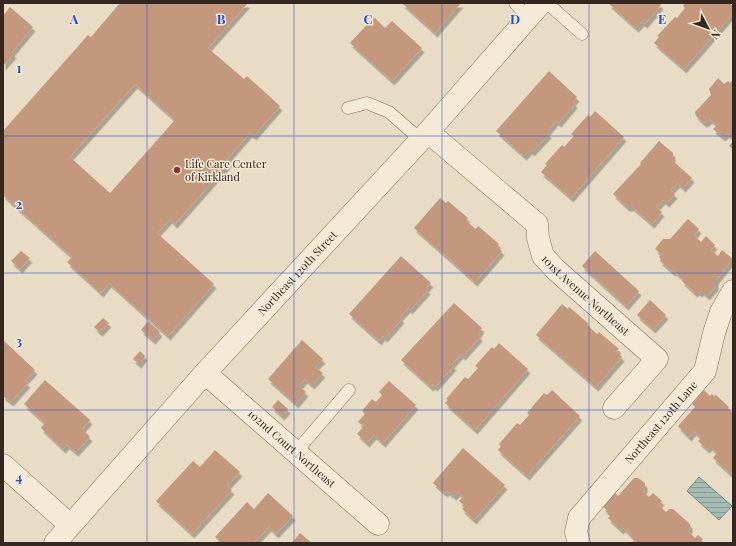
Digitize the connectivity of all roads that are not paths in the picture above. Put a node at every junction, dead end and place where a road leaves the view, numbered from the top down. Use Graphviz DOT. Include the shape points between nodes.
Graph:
graph roads {
  1 [pos="547,3"];
  2 [pos="528,8"];
  3 [pos="582,34"];
  4 [pos="348,108"];
  5 [pos="424,136"];
  6 [pos="733,291"];
  7 [pos="205,373"];
  8 [pos="349,390"];
  9 [pos="614,408"];
  10 [pos="296,452"];
  11 [pos="3,464"];
  12 [pos="378,524"];
  13 [pos="70,525"];
  14 [pos="55,543"];
  15 [pos="579,543"];
  1 -- 3 [label="lane"];
  2 -- 5 [label="street, Northeast 120th Street"];
  4 -- 5 [label="lane" via="367,103 389,112"];
  5 -- 7 [label="street, Northeast 120th Street"];
  5 -- 9 [label="street, 101st Avenue Northeast" via="537,224 543,256 657,359"];
  6 -- 15 [label="street, Northeast 120th Lane" via="721,312 705,371 579,518 576,532"];
  7 -- 10 [label="street, 102nd Court Northeast"];
  7 -- 13 [label="street, Northeast 120th Street"];
  8 -- 10 [label="lane"];
  10 -- 12 [label="street, 102nd Court Northeast"];
  11 -- 13 [label="street"];
  13 -- 14 [label="street, Northeast 120th Street"];
}
